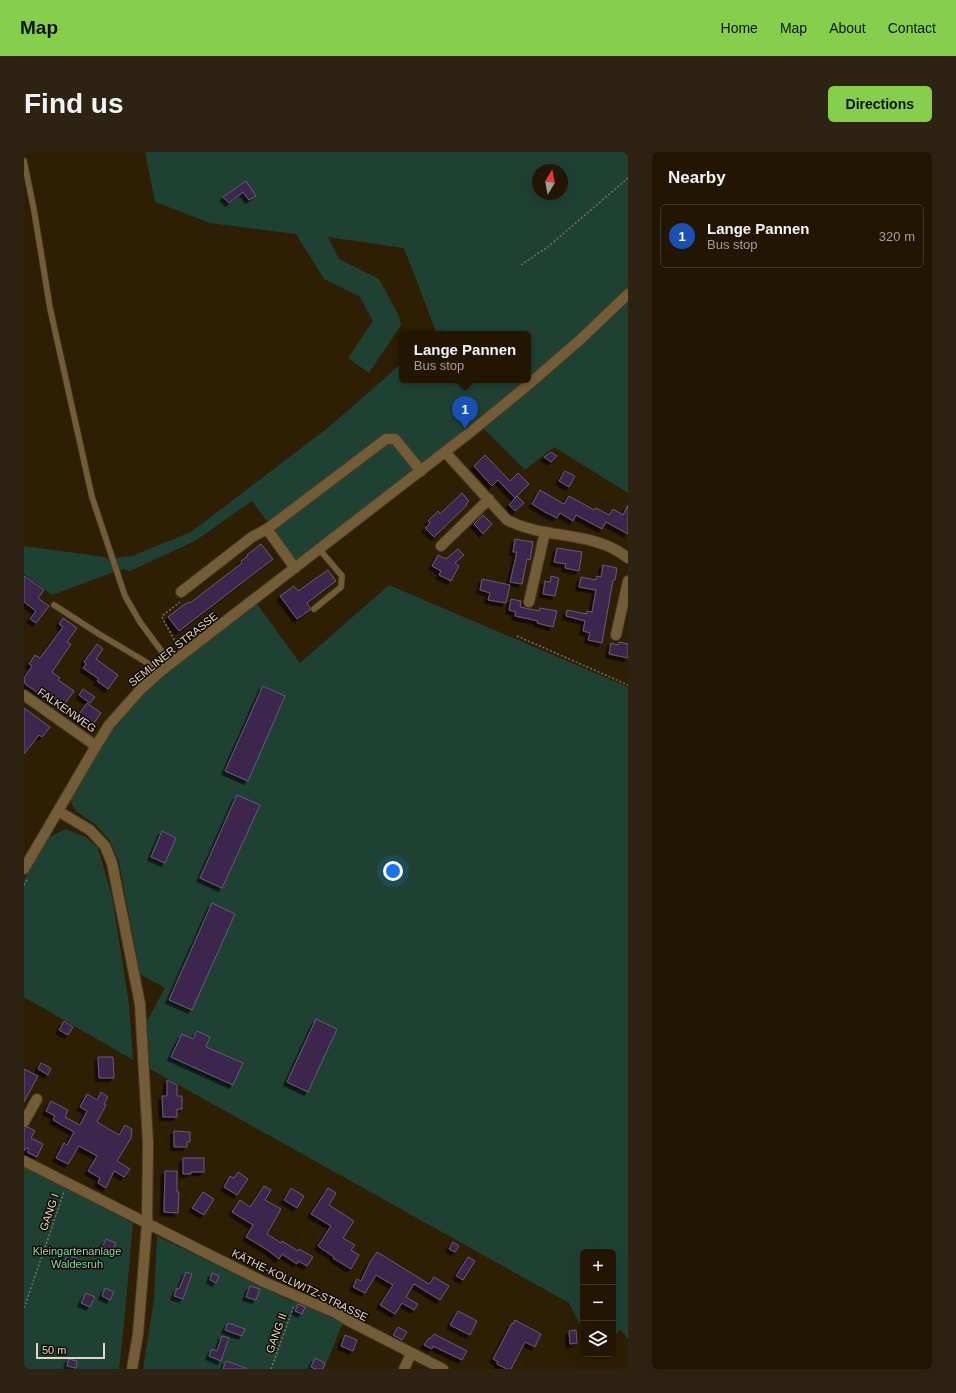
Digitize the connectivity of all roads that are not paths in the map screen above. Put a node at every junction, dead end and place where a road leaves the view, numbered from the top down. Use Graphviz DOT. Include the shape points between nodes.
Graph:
graph roads {
  1 [pos="24,161"];
  2 [pos="628,294"];
  3 [pos="531,382"];
  4 [pos="530,383"];
  5 [pos="445,452"];
  6 [pos="421,471"];
  7 [pos="489,499"];
  8 [pos="266,529"];
  9 [pos="545,532"];
  10 [pos="441,546"];
  11 [pos="319,549"];
  12 [pos="628,558"];
  13 [pos="292,564"];
  14 [pos="628,581"];
  15 [pos="181,592"];
  16 [pos="529,602"];
  17 [pos="54,605"];
  18 [pos="314,609"];
  19 [pos="616,635"];
  20 [pos="171,664"];
  21 [pos="161,671"];
  22 [pos="24,695"];
  23 [pos="96,746"];
  24 [pos="58,811"];
  25 [pos="24,869"];
  26 [pos="37,1099"];
  27 [pos="24,1122"];
  28 [pos="24,1161"];
  29 [pos="147,1224"];
  30 [pos="411,1354"];
  31 [pos="132,1369"];
  32 [pos="404,1369"];
  33 [pos="443,1369"];
  1 -- 20 [label="lane" via="50,308 92,497 125,596 140,622"];
  2 -- 3 [label="street, SEMLINER STRASSE"];
  4 -- 5 [label="street, SEMLINER STRASSE"];
  5 -- 6 [label="street, SEMLINER STRASSE"];
  5 -- 7 [label="street"];
  6 -- 8 [label="street" via="395,439 386,439"];
  6 -- 11 [label="street, SEMLINER STRASSE"];
  7 -- 9 [label="street" via="508,520 520,526"];
  7 -- 10 [label="street"];
  8 -- 13 [label="street"];
  8 -- 15 [label="street"];
  9 -- 12 [label="street" via="597,542 618,550"];
  9 -- 16 [label="street"];
  11 -- 13 [label="street, SEMLINER STRASSE"];
  11 -- 18 [label="lane" via="342,576 341,587"];
  13 -- 20 [label="street, SEMLINER STRASSE"];
  14 -- 19 [label="street"];
  17 -- 21 [label="lane"];
  20 -- 21 [label="street, SEMLINER STRASSE"];
  21 -- 23 [label="street, SEMLINER STRASSE" via="125,706"];
  22 -- 23 [label="street, FALKENWEG"];
  23 -- 24 [label="street, SEMLINER STRASSE"];
  24 -- 25 [label="street, SEMLINER STRASSE"];
  24 -- 29 [label="street" via="90,830 105,846 112,863 140,1004 148,1143"];
  26 -- 27 [label="street"];
  28 -- 29 [label="street, KÄTHE-KOLLWITZ-STRASSE"];
  29 -- 30 [label="street, KÄTHE-KOLLWITZ-STRASSE" via="264,1282 336,1313"];
  29 -- 31 [label="street" via="138,1334"];
  30 -- 32 [label="street"];
  30 -- 33 [label="street, KÄTHE-KOLLWITZ-STRASSE"];
}
